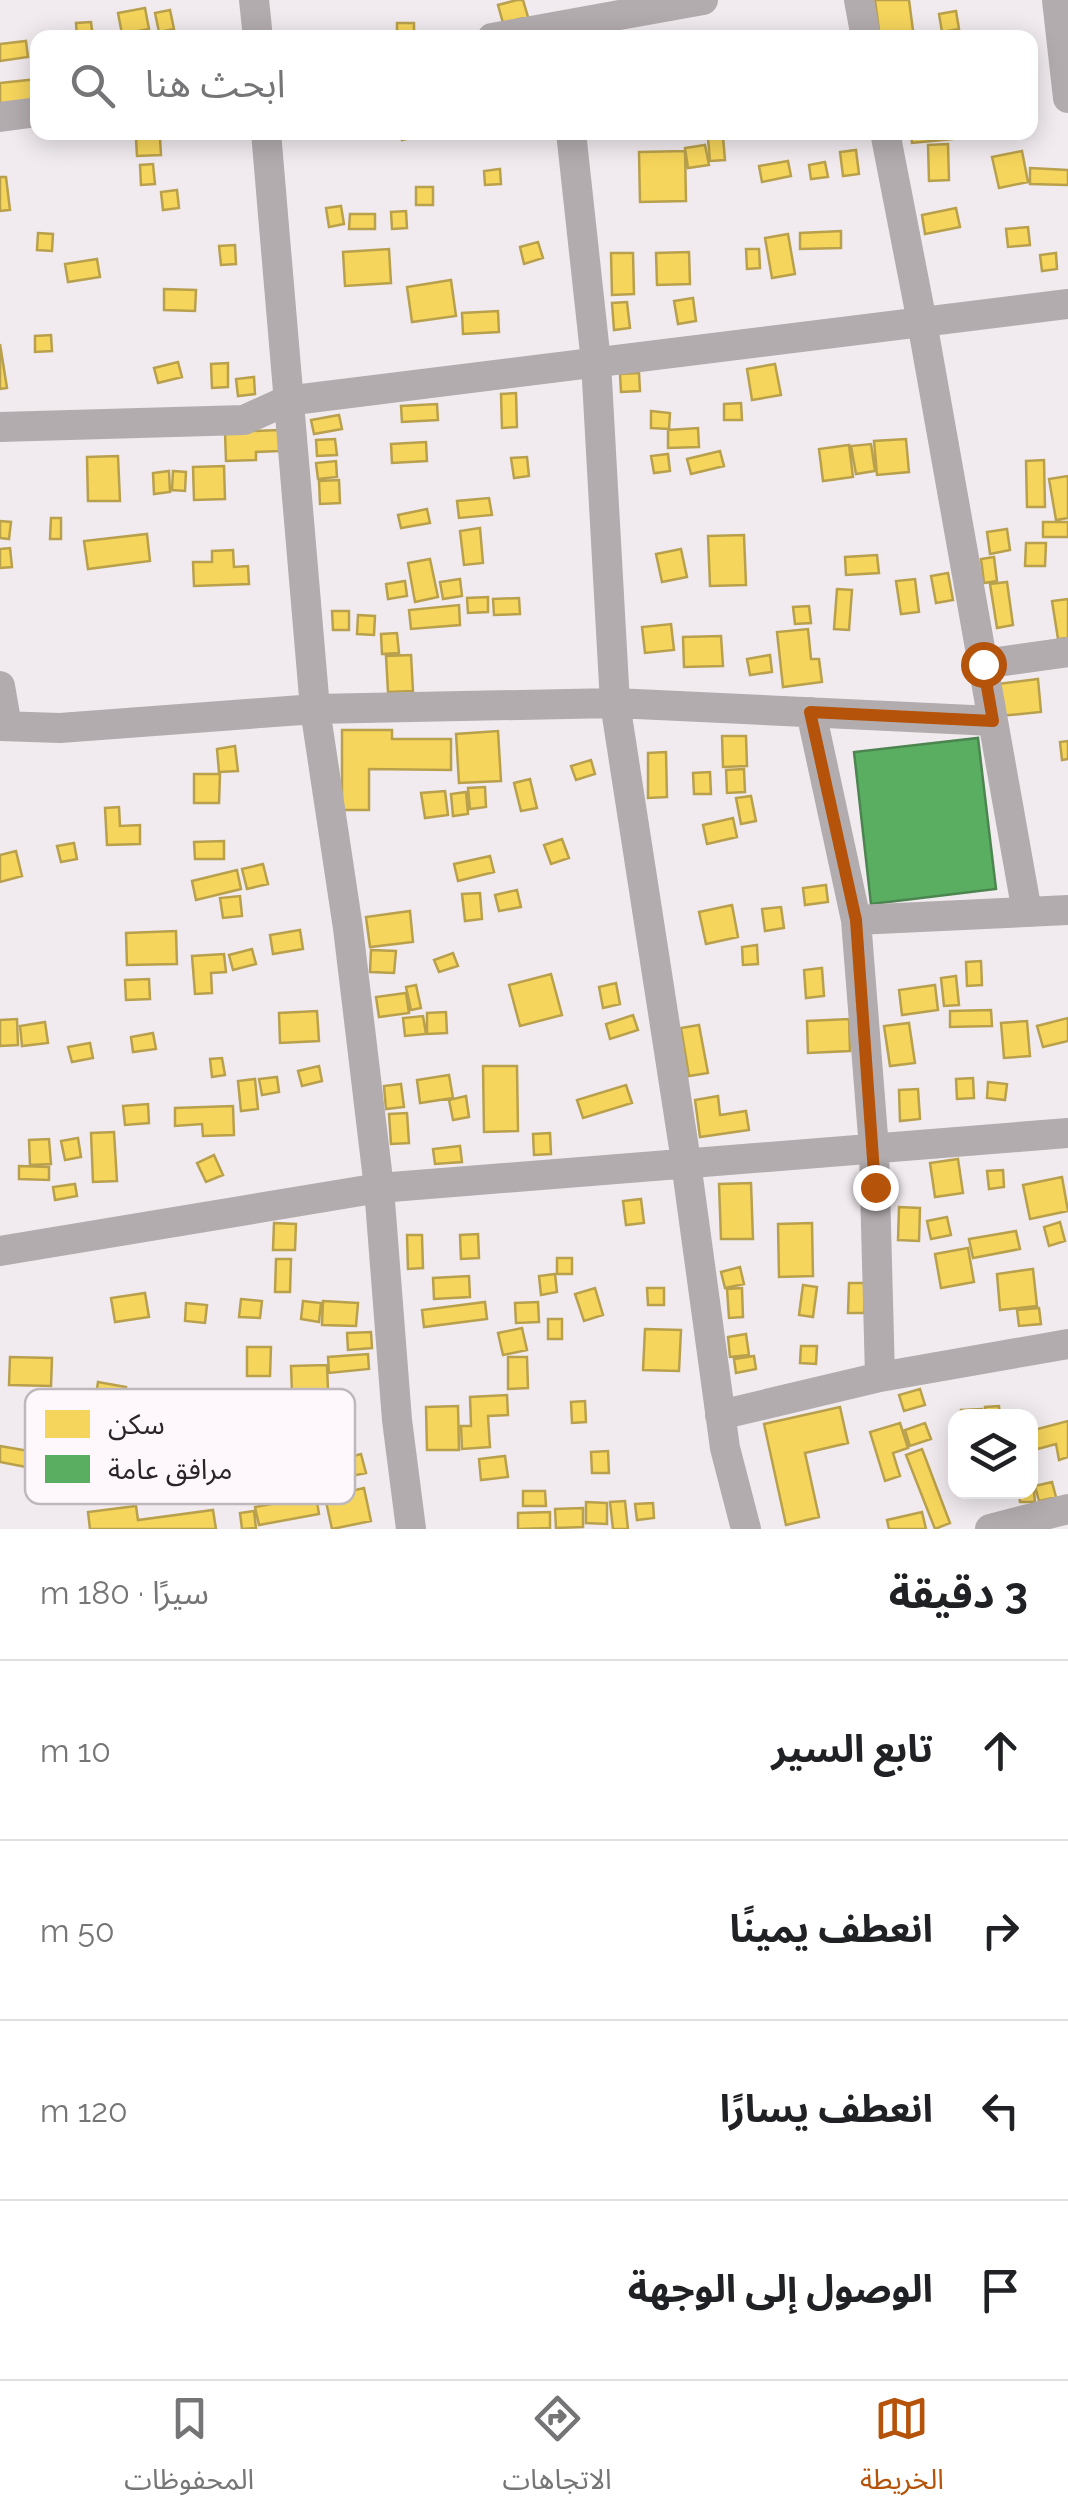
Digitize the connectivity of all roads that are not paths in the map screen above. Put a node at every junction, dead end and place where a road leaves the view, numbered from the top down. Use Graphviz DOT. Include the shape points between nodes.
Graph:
graph roads {
  1 [pos="254,0"];
  2 [pos="703,0"];
  3 [pos="858,0"];
  4 [pos="1057,0"];
  5 [pos="559,21"];
  6 [pos="257,30"];
  7 [pos="524,30"];
  8 [pos="864,30"];
  9 [pos="1068,98"];
  10 [pos="30,113"];
  11 [pos="0,118"];
  12 [pos="267,140"];
  13 [pos="572,140"];
  14 [pos="887,140"];
  15 [pos="1068,304"];
  16 [pos="922,322"];
  17 [pos="596,362"];
  18 [pos="286,401"];
  19 [pos="0,426"];
  20 [pos="1068,652"];
  21 [pos="983,664"];
  22 [pos="0,686"];
  23 [pos="615,703"];
  24 [pos="315,709"];
  25 [pos="810,712"];
  26 [pos="993,721"];
  27 [pos="4,726"];
  28 [pos="1068,910"];
  29 [pos="1027,912"];
  30 [pos="856,920"];
  31 [pos="1068,1133"];
  32 [pos="874,1149"];
  33 [pos="686,1163"];
  34 [pos="379,1188"];
  35 [pos="0,1251"];
  36 [pos="1068,1344"];
  37 [pos="880,1377"];
  38 [pos="720,1415"];
  39 [pos="1062,1517"];
  40 [pos="411,1529"];
  41 [pos="746,1529"];
  42 [pos="990,1529"];
  1 -- 6 [label="street"];
  2 -- 5 [label="street"];
  3 -- 8 [label="street"];
  4 -- 9 [label="street"];
  5 -- 7 [label="street"];
  10 -- 11 [label="street"];
  12 -- 18 [label="street"];
  13 -- 17 [label="street"];
  14 -- 16 [label="street"];
  15 -- 16 [label="street"];
  16 -- 17 [label="street"];
  16 -- 21 [label="street"];
  17 -- 18 [label="street"];
  17 -- 23 [label="street"];
  18 -- 19 [label="street" via="244,420"];
  18 -- 24 [label="street"];
  20 -- 21 [label="street"];
  21 -- 26 [label="street"];
  22 -- 27 [label="street"];
  23 -- 24 [label="street"];
  23 -- 25 [label="street"];
  23 -- 33 [label="street"];
  24 -- 27 [label="street" via="60,728"];
  24 -- 34 [label="street"];
  25 -- 26 [label="street"];
  25 -- 30 [label="street"];
  26 -- 29 [label="street"];
  28 -- 29 [label="street"];
  29 -- 30 [label="street"];
  30 -- 32 [label="street"];
  31 -- 32 [label="street"];
  32 -- 33 [label="street"];
  32 -- 37 [label="street"];
  33 -- 34 [label="street"];
  33 -- 38 [label="street"];
  34 -- 35 [label="street"];
  34 -- 40 [label="street"];
  36 -- 37 [label="street"];
  37 -- 38 [label="street"];
  38 -- 41 [label="street"];
  39 -- 42 [label="street"];
}
